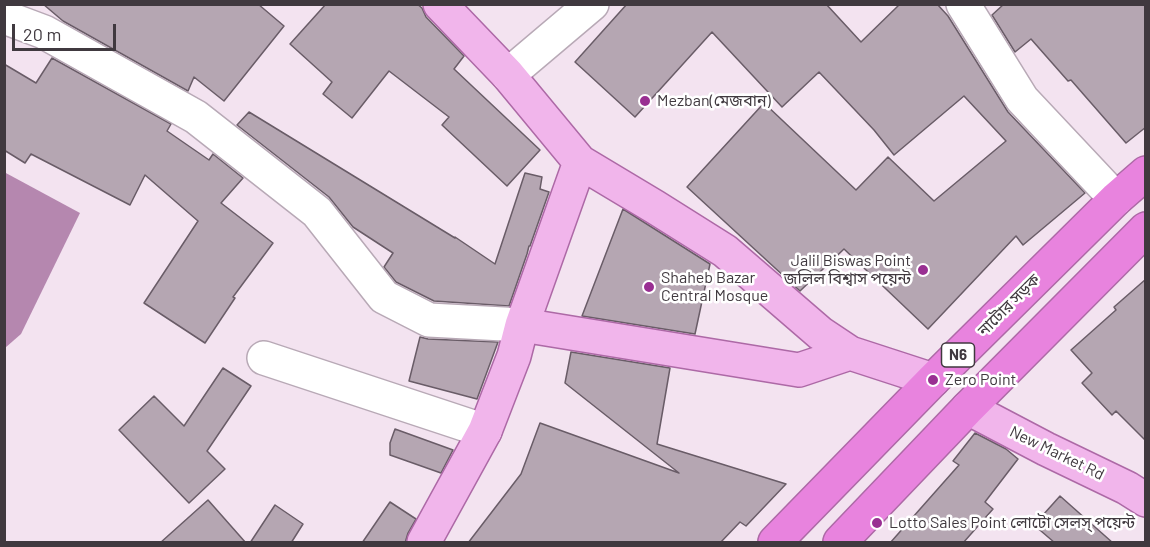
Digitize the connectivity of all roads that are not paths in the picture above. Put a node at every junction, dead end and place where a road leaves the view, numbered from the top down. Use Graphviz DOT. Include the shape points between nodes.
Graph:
graph roads {
  1 [pos="440,4"];
  2 [pos="592,4"];
  3 [pos="963,4"];
  4 [pos="4,17"];
  5 [pos="508,75"];
  6 [pos="580,162"];
  7 [pos="1146,173"];
  8 [pos="1116,198"];
  9 [pos="1146,230"];
  10 [pos="522,325"];
  11 [pos="850,353"];
  12 [pos="264,358"];
  13 [pos="933,380"];
  14 [pos="968,408"];
  15 [pos="485,431"];
  16 [pos="1146,500"];
  17 [pos="424,543"];
  18 [pos="775,543"];
  19 [pos="840,543"];
  1 -- 5 [label="main road"];
  2 -- 5 [label="street"];
  3 -- 8 [label="street" via="1022,99"];
  4 -- 10 [label="street" via="44,32 196,117 317,212 384,297 429,320"];
  5 -- 6 [label="main road"];
  6 -- 10 [label="main road"];
  6 -- 11 [label="main road" via="725,251 820,333"];
  7 -- 8 [label="highway, নাটোর সড়ক / N6"];
  8 -- 13 [label="highway, নাটোর সড়ক / N6"];
  9 -- 14 [label="highway, N6"];
  10 -- 11 [label="main road" via="799,370"];
  10 -- 15 [label="main road"];
  11 -- 13 [label="main road"];
  12 -- 15 [label="street"];
  13 -- 18 [label="highway, নাটোর সড়ক / N6"];
  14 -- 16 [label="main road, New Market Rd"];
  14 -- 19 [label="highway, N6"];
  15 -- 17 [label="main road"];
}
